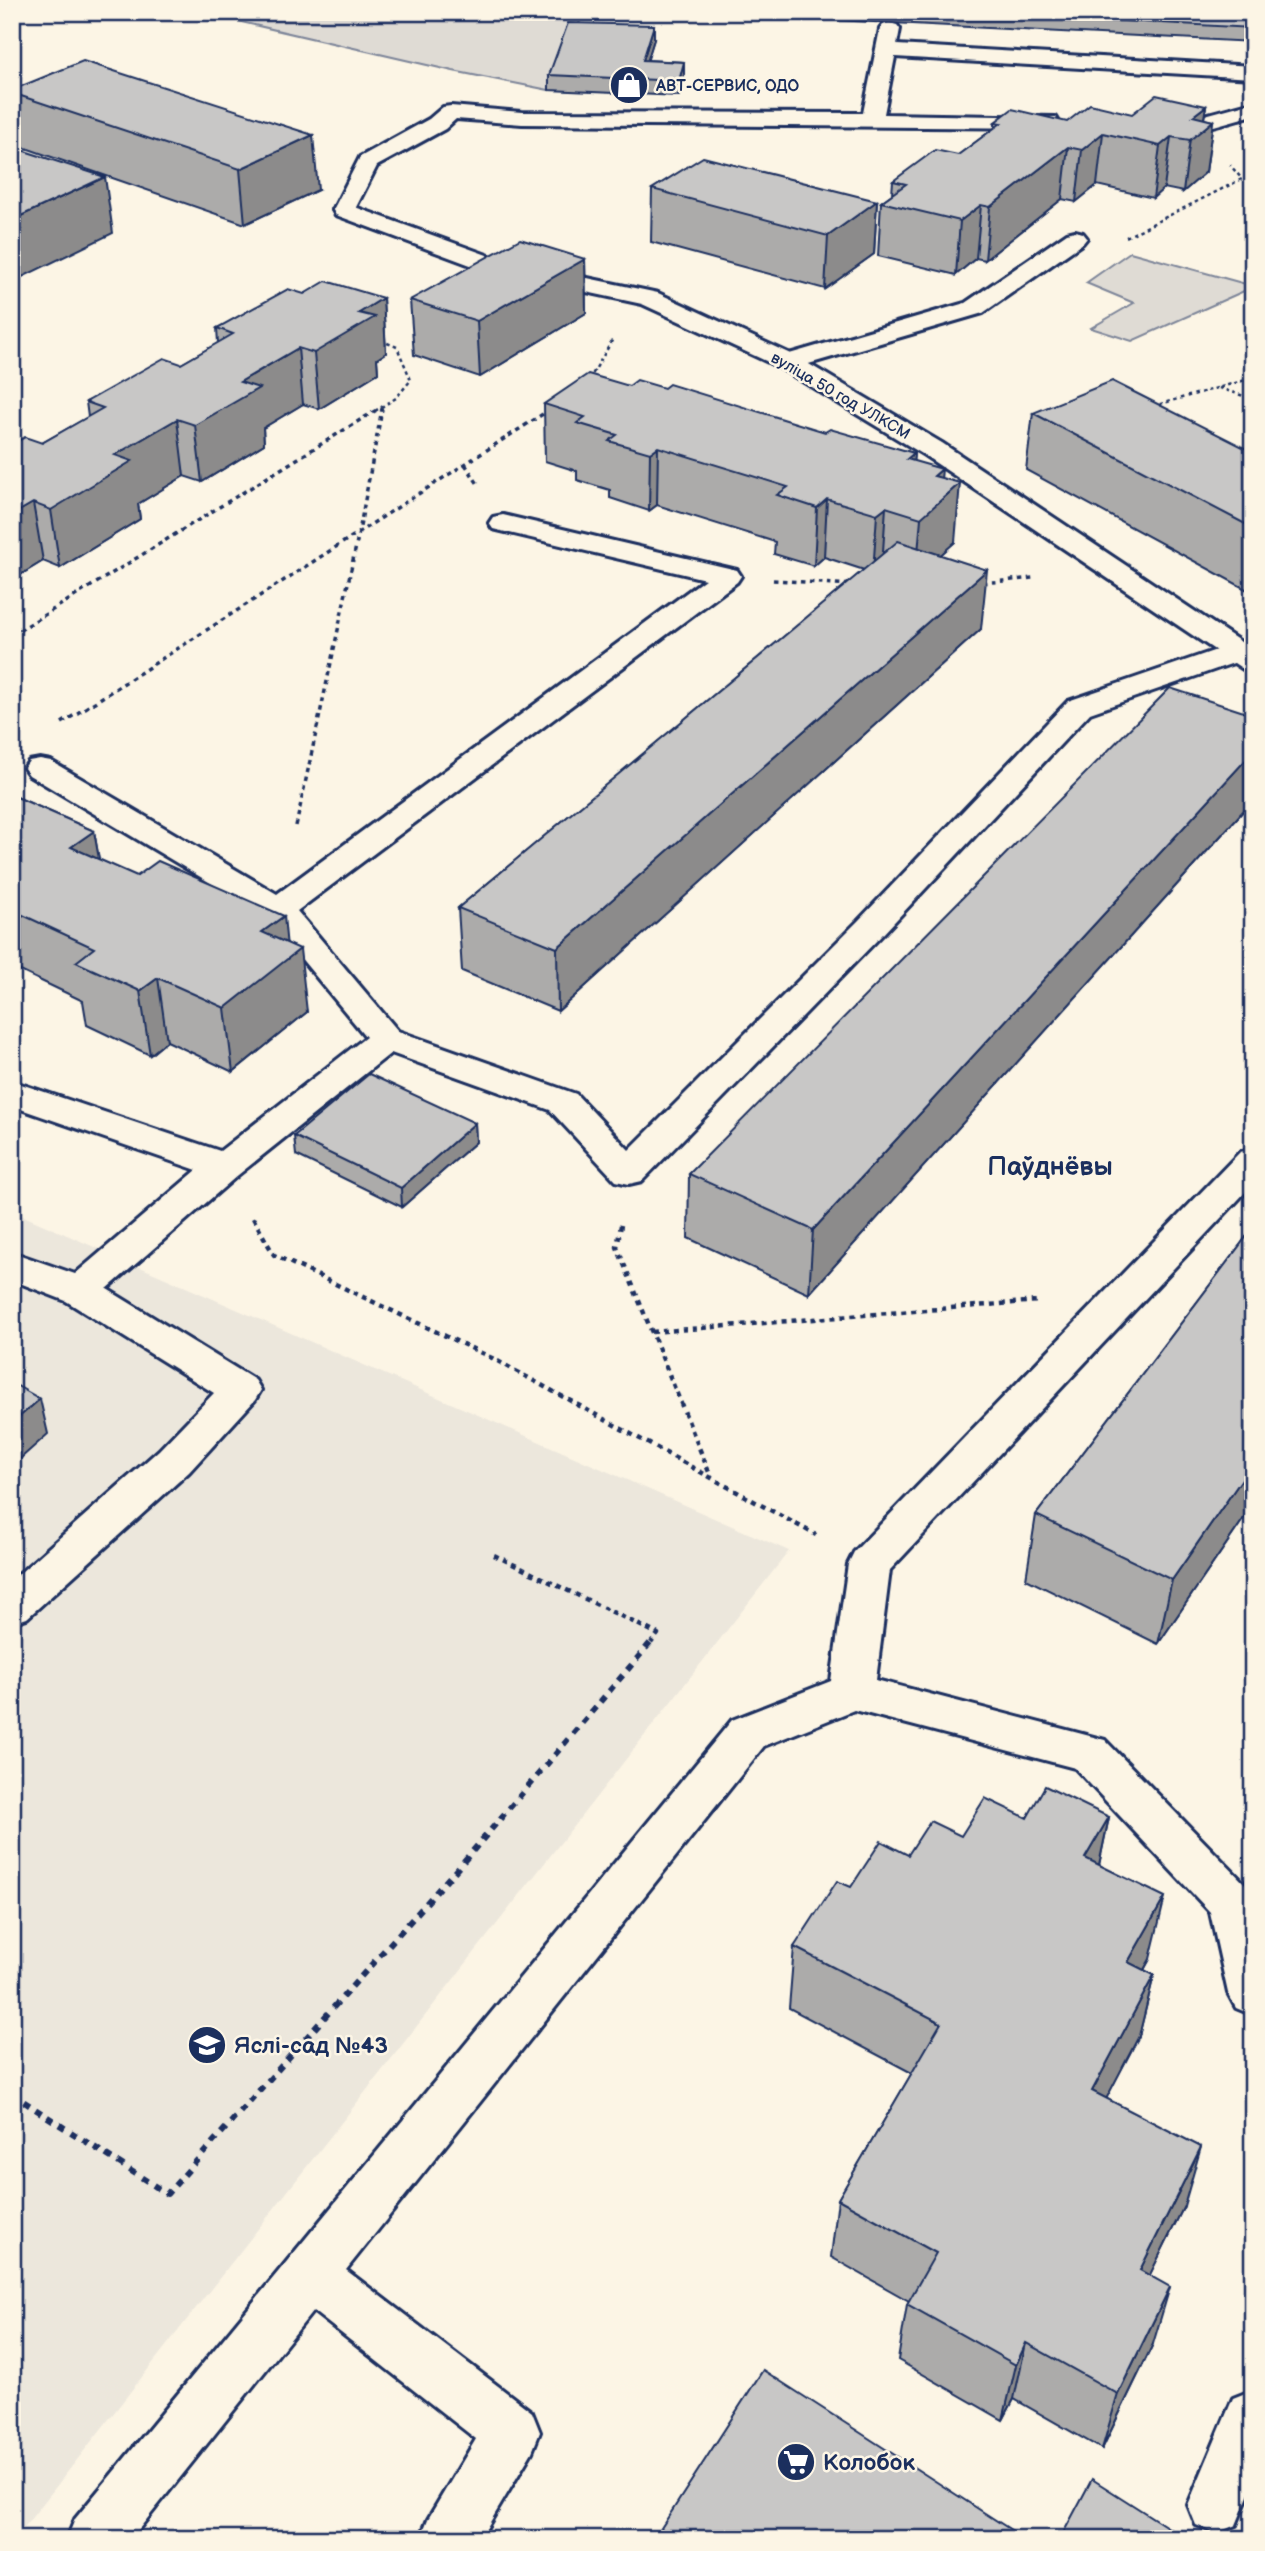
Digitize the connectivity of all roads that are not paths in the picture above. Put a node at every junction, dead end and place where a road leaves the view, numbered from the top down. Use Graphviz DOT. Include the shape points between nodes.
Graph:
graph roads {
  1 [pos="1253,72"];
  2 [pos="1253,108"];
  3 [pos="873,120"];
  4 [pos="1074,123"];
  5 [pos="1142,124"];
  6 [pos="1075,238"];
  7 [pos="788,362"];
  8 [pos="503,523"];
  9 [pos="1245,658"];
  10 [pos="40,768"];
  11 [pos="278,909"];
  12 [pos="386,1039"];
  13 [pos="12,1093"];
  14 [pos="1253,1161"];
  15 [pos="225,1166"];
  16 [pos="12,1265"];
  17 [pos="80,1291"];
  18 [pos="12,1606"];
  19 [pos="852,1692"];
  20 [pos="1253,1993"];
  21 [pos="310,2275"];
  22 [pos="1253,2417"];
  23 [pos="1216,2505"];
  24 [pos="95,2539"];
  25 [pos="448,2539"];
  1 -- 3 [label="street" via="888,39"];
  2 -- 5 [label="street" via="1195,124"];
  3 -- 4 [label="street"];
  3 -- 7 [label="street, вуліца 50 год УЛКСМ" via="522,118 451,113 369,162 344,210 492,265 649,298"];
  6 -- 7 [label="street" via="974,308"];
  7 -- 9 [label="street, вуліца 50 год УЛКСМ" via="933,449"];
  8 -- 11 [label="street" via="727,576"];
  9 -- 12 [label="street" via="1079,707 629,1172 564,1102"];
  10 -- 11 [label="street"];
  11 -- 12 [label="street"];
  12 -- 15 [label="street"];
  13 -- 15 [label="street"];
  14 -- 19 [label="street" via="869,1564"];
  15 -- 17 [label="street"];
  16 -- 17 [label="street"];
  17 -- 18 [label="street" via="241,1390 174,1461"];
  19 -- 20 [label="street" via="1089,1754 1232,1903"];
  19 -- 21 [label="street" via="748,1733"];
  21 -- 24 [label="street"];
  21 -- 25 [label="street" via="512,2432"];
  22 -- 23 [label="street"];
}
